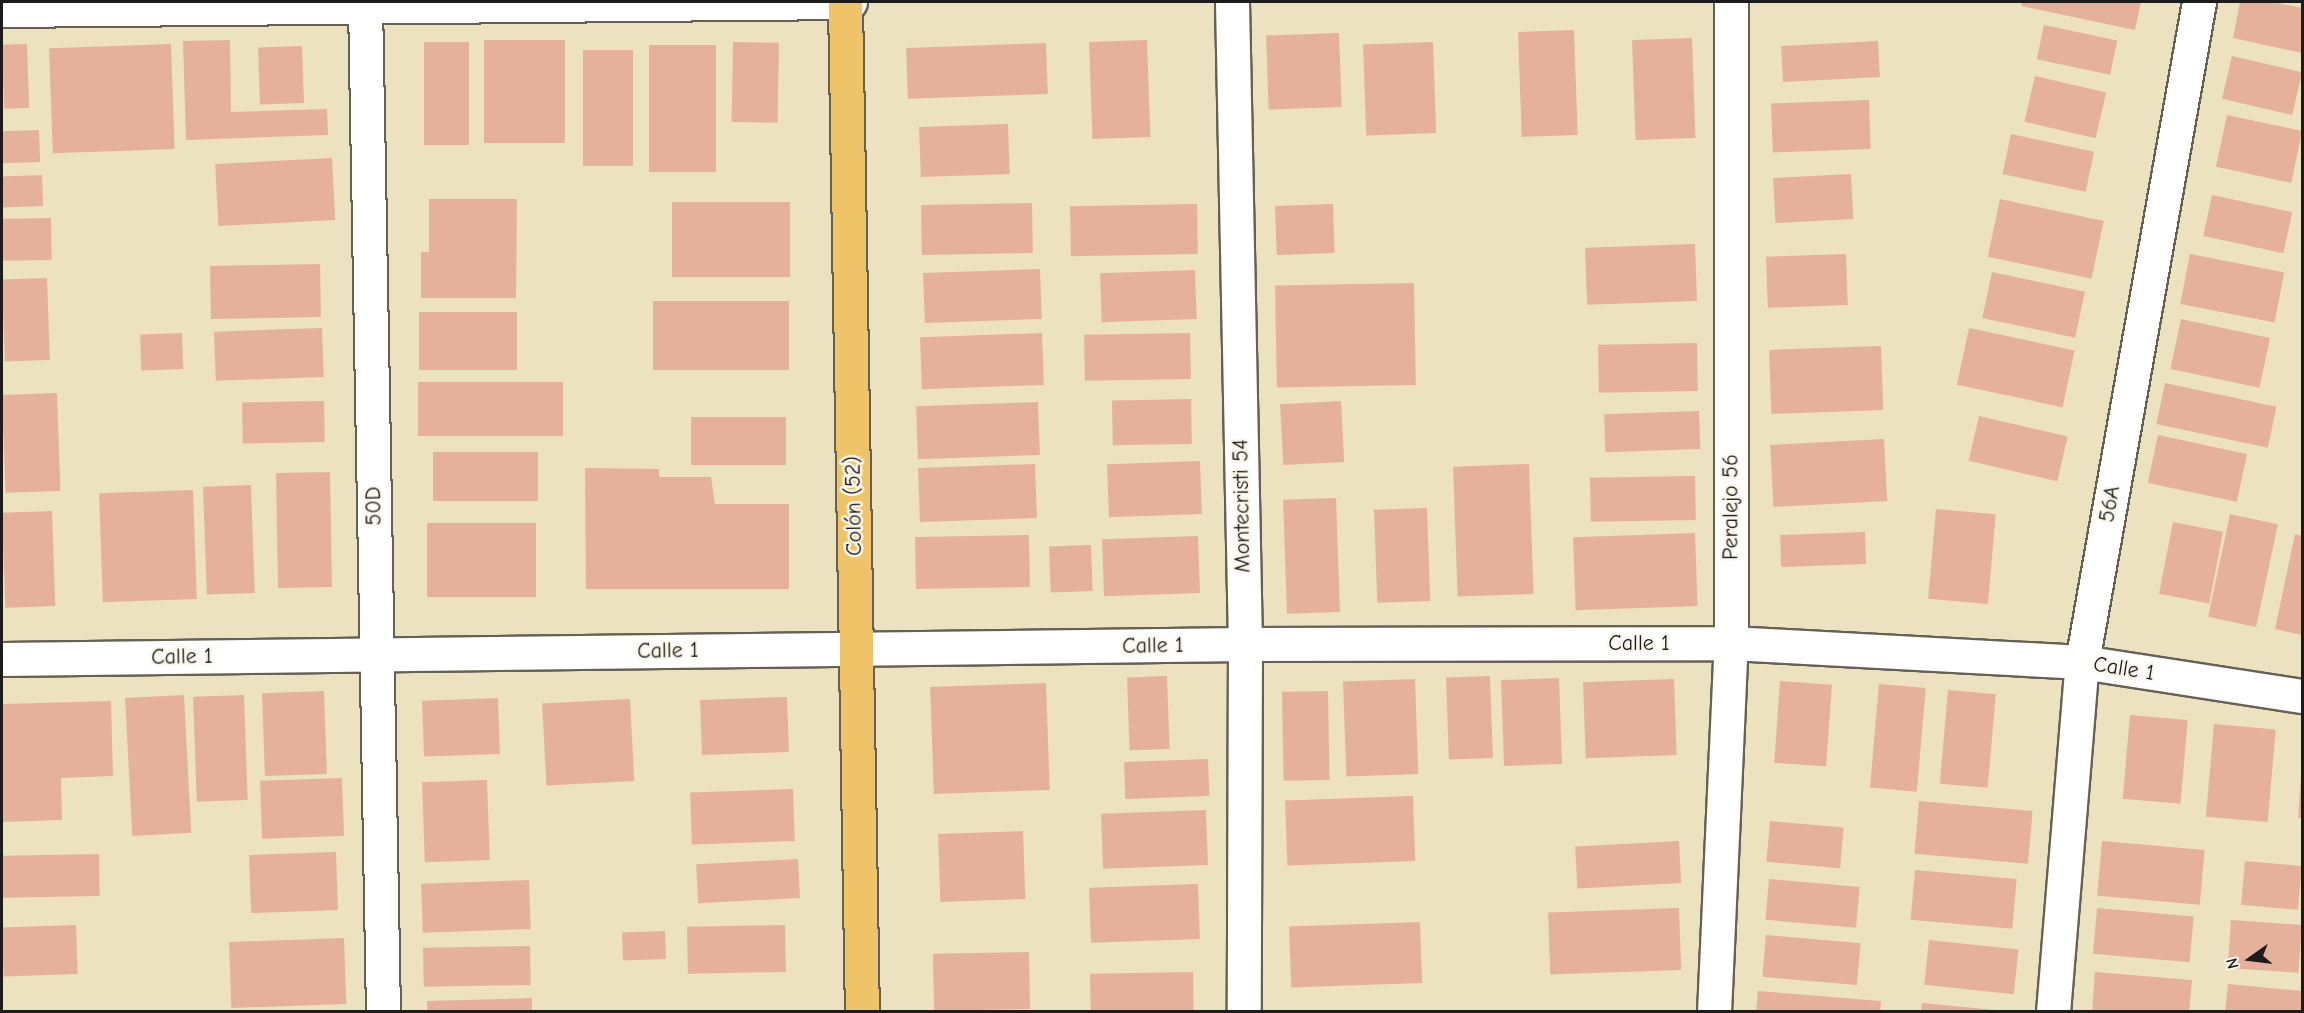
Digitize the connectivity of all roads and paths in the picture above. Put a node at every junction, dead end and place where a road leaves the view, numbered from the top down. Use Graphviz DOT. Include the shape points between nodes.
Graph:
graph roads {
  1 [pos="844,2"];
  2 [pos="850,2"];
  3 [pos="1232,2"];
  4 [pos="1731,2"];
  5 [pos="2199,2"];
  6 [pos="365,5"];
  7 [pos="2,10"];
  8 [pos="1245,644"];
  9 [pos="1731,644"];
  10 [pos="857,650"];
  11 [pos="377,655"];
  12 [pos="2,659"];
  13 [pos="2082,662"];
  14 [pos="2302,696"];
  15 [pos="383,1011"];
  16 [pos="862,1011"];
  17 [pos="1244,1011"];
  18 [pos="1714,1011"];
  19 [pos="2052,1011"];
  1 -- 2 [label="street"];
  1 -- 6 [label="street"];
  1 -- 10 [label="main road, Colón (52)"];
  3 -- 8 [label="street, Montecristi 54"];
  4 -- 9 [label="street, Peralejo 56"];
  5 -- 13 [label="street, 56A"];
  6 -- 7 [label="street"];
  6 -- 11 [label="street, 50D"];
  8 -- 9 [label="street, Calle 1"];
  8 -- 10 [label="street, Calle 1"];
  8 -- 17 [label="street, Montecristi 54"];
  9 -- 13 [label="street, Calle 1"];
  9 -- 18 [label="street, Peralejo 56"];
  10 -- 11 [label="street, Calle 1"];
  10 -- 16 [label="main road, Colón (52)"];
  11 -- 12 [label="street, Calle 1"];
  11 -- 15 [label="street, 50D"];
  13 -- 14 [label="street, Calle 1"];
  13 -- 19 [label="street, 56A"];
}
